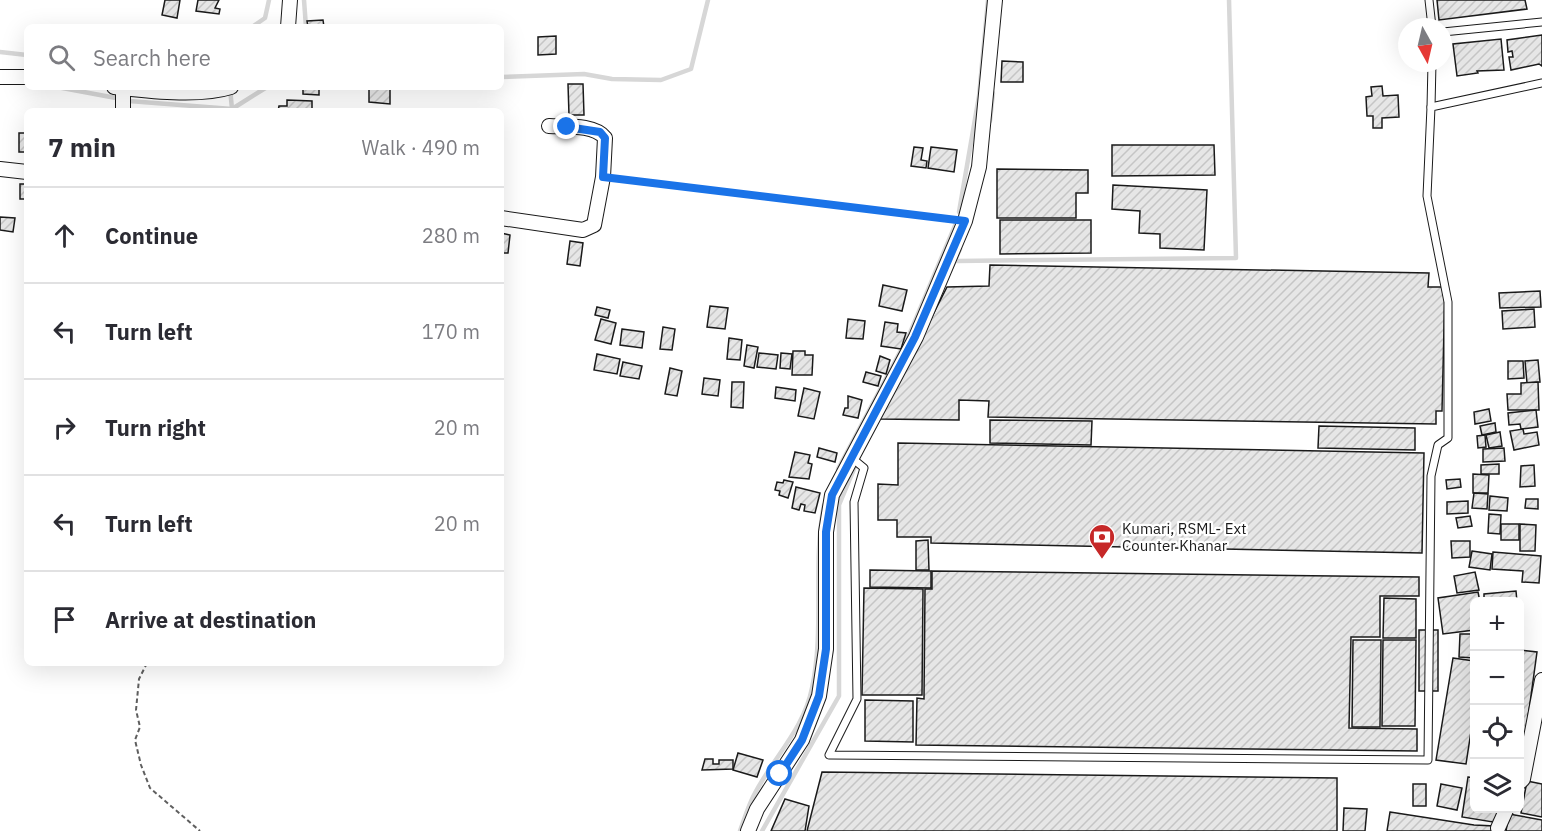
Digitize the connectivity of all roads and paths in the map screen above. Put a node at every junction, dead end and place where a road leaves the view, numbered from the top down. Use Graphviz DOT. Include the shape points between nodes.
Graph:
graph roads {
  1 [pos="290,0"];
  2 [pos="995,0"];
  3 [pos="1429,0"];
  4 [pos="1431,18"];
  5 [pos="1542,22"];
  6 [pos="288,24"];
  7 [pos="1452,31"];
  8 [pos="1432,72"];
  9 [pos="0,77"];
  10 [pos="24,77"];
  11 [pos="1542,83"];
  12 [pos="118,90"];
  13 [pos="154,90"];
  14 [pos="222,90"];
  15 [pos="1431,107"];
  16 [pos="122,108"];
  17 [pos="549,126"];
  18 [pos="0,169"];
  19 [pos="24,172"];
  20 [pos="603,177"];
  21 [pos="504,218"];
  22 [pos="965,221"];
  23 [pos="859,463"];
  24 [pos="146,666"];
  25 [pos="1542,680"];
  26 [pos="1524,774"];
  27 [pos="1505,813"];
  28 [pos="1498,828"];
  29 [pos="200,831"];
  30 [pos="748,831"];
  1 -- 6 [label="street"];
  2 -- 22 [label="street" via="978,167"];
  3 -- 4 [label="lane"];
  5 -- 7 [label="lane"];
  8 -- 15 [label="lane"];
  9 -- 10 [label="street"];
  11 -- 15 [label="lane"];
  12 -- 16 [label="street"];
  13 -- 14 [label="street"];
  15 -- 23 [label="lane" via="1427,196 1449,302 1448,438 1438,445 1431,476 1428,760 829,755 857,699 854,502"];
  17 -- 20 [label="street" via="600,132 606,146"];
  18 -- 19 [label="street"];
  20 -- 21 [label="street" via="597,217 589,230"];
  20 -- 22 [label="path"];
  22 -- 23 [label="street"];
  23 -- 30 [label="street" via="832,495 826,532 826,649 819,696 802,740 757,809"];
  24 -- 29 [label="path" via="136,710 140,727 135,740 141,765 150,788"];
  25 -- 26 [label="street"];
  27 -- 28 [label="street"];
}
